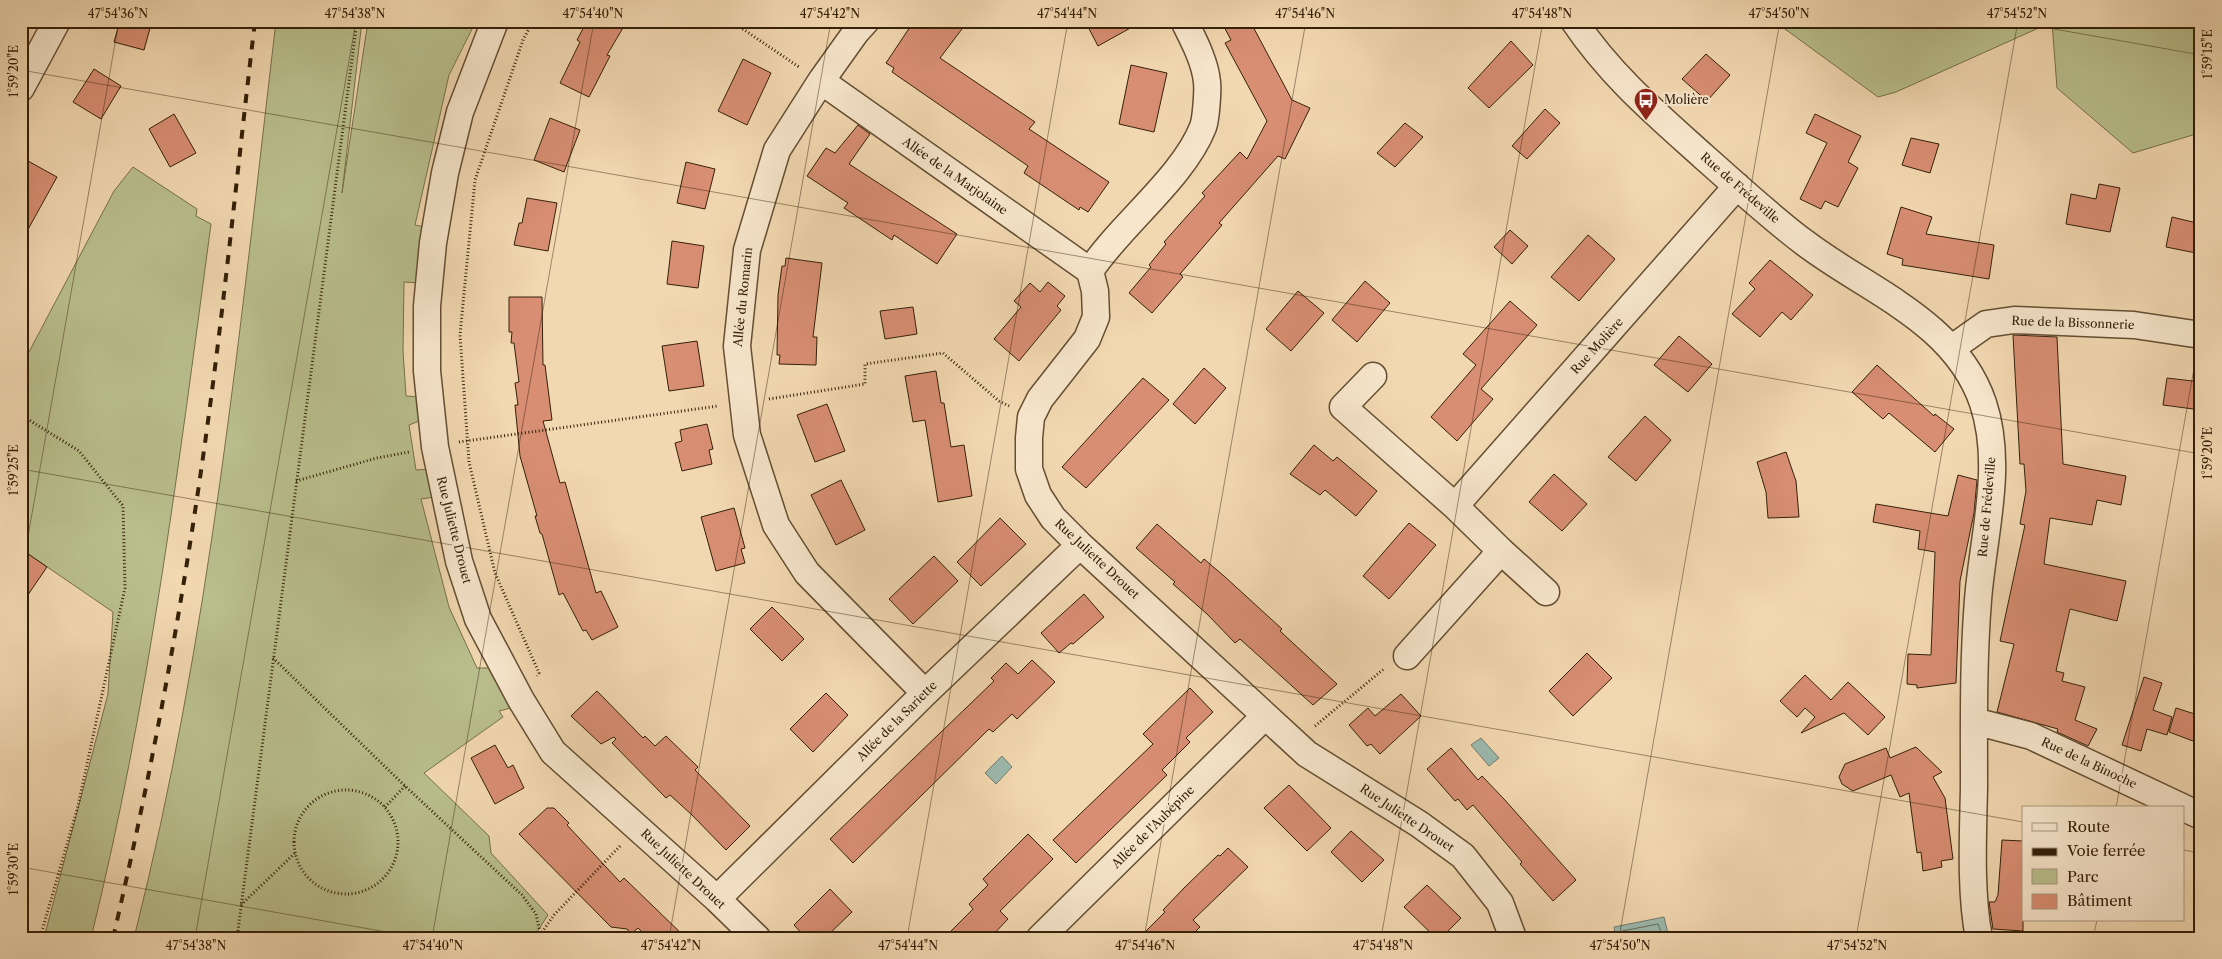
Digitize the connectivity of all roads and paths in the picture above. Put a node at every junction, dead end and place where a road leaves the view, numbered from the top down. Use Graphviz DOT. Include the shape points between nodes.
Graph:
graph roads {
  1 [pos="57,21"];
  2 [pos="356,21"];
  3 [pos="495,21"];
  4 [pos="533,21"];
  5 [pos="731,21"];
  6 [pos="866,21"];
  7 [pos="1184,21"];
  8 [pos="1574,21"];
  9 [pos="821,81"];
  10 [pos="21,88"];
  11 [pos="1737,186"];
  12 [pos="1090,271"];
  13 [pos="2201,335"];
  14 [pos="1952,348"];
  15 [pos="1373,376"];
  16 [pos="743,403"];
  17 [pos="21,415"];
  18 [pos="1031,417"];
  19 [pos="467,440"];
  20 [pos="435,447"];
  21 [pos="296,481"];
  22 [pos="1455,506"];
  23 [pos="1080,545"];
  24 [pos="1501,551"];
  25 [pos="1546,592"];
  26 [pos="1407,656"];
  27 [pos="272,658"];
  28 [pos="924,693"];
  29 [pos="521,700"];
  30 [pos="1265,716"];
  31 [pos="1974,721"];
  32 [pos="1295,743"];
  33 [pos="405,786"];
  34 [pos="2180,806"];
  35 [pos="385,807"];
  36 [pos="2184,808"];
  37 [pos="2201,816"];
  38 [pos="638,827"];
  39 [pos="295,853"];
  40 [pos="717,899"];
  41 [pos="241,906"];
  42 [pos="540,932"];
  43 [pos="40,938"];
  44 [pos="237,938"];
  45 [pos="538,938"];
  46 [pos="757,938"];
  47 [pos="1040,938"];
  48 [pos="1513,938"];
  49 [pos="1979,938"];
  1 -- 10 [label="street"];
  2 -- 21 [label="path"];
  3 -- 20 [label="street, Rue Juliette Drouet" via="460,112 433,243 427,306 427,371"];
  4 -- 19 [label="path" via="523,40 475,180 460,335"];
  5 -- 9 [label="path"];
  6 -- 9 [label="street, Allée du Romarin"];
  7 -- 12 [label="street" via="1194,40 1207,82 1203,126 1184,161 1103,251"];
  8 -- 11 [label="street, Rue de Frédeville" via="1625,86"];
  9 -- 12 [label="street, Allée de la Marjolaine"];
  9 -- 16 [label="street, Allée du Romarin" via="777,150 747,250 737,346"];
  11 -- 14 [label="street, Rue de Frédeville" via="1806,244 1875,287 1931,328"];
  11 -- 22 [label="street, Rue Molière"];
  12 -- 18 [label="street, Rue Juliette Drouet" via="1096,291 1096,317 1087,339 1040,399"];
  13 -- 14 [label="street, Rue de la Bissonnerie" via="2134,325 2014,320 1986,324"];
  14 -- 31 [label="street, Rue de Frédeville" via="1982,401 1990,429 1993,462 1978,601"];
  15 -- 22 [label="street" via="1343,407"];
  16 -- 18 [label="path" via="865,384 865,364 943,353 999,401"];
  16 -- 19 [label="path"];
  16 -- 28 [label="street, Allée du Romarin" via="747,435 776,525 806,573"];
  17 -- 43 [label="path" via="79,451 123,506 125,588 78,806"];
  18 -- 23 [label="street, Rue Juliette Drouet" via="1029,469 1038,495 1052,518"];
  19 -- 20 [label="path"];
  19 -- 29 [label="path" via="469,462 496,573 539,672"];
  20 -- 21 [label="path" via="377,458"];
  20 -- 29 [label="street, Rue Juliette Drouet" via="459,561 478,619"];
  21 -- 27 [label="path"];
  22 -- 24 [label="street"];
  23 -- 28 [label="street, Allée de la Sariette"];
  23 -- 30 [label="street, Rue Juliette Drouet"];
  24 -- 25 [label="street"];
  24 -- 26 [label="street"];
  26 -- 32 [label="path" via="1394,660"];
  27 -- 33 [label="path"];
  27 -- 41 [label="path"];
  28 -- 40 [label="street, Allée de la Sariette"];
  29 -- 38 [label="street, Rue Juliette Drouet" via="553,752"];
  30 -- 32 [label="street, Rue Juliette Drouet"];
  30 -- 47 [label="street, Allée de l'Aubépine"];
  31 -- 34 [label="street, Rue de la Binoche" via="2031,736"];
  31 -- 49 [label="street, Rue de Frédeville" via="1973,856"];
  32 -- 48 [label="street, Rue Juliette Drouet" via="1463,856 1500,903"];
  33 -- 35 [label="path"];
  33 -- 42 [label="path" via="522,895 536,914"];
  35 -- 39 [label="path" via="372,796 356,790 338,790 322,795 308,806 299,820 294,836"];
  35 -- 39 [label="path" via="394,821 398,838 396,856 389,871 377,884 362,892 345,894 320,887 301,869"];
  36 -- 37 [label="street, Rue de la Binoche"];
  38 -- 40 [label="street, Rue Juliette Drouet"];
  38 -- 42 [label="path"];
  39 -- 41 [label="path"];
  40 -- 46 [label="street, Rue Juliette Drouet"];
  41 -- 44 [label="path"];
  42 -- 45 [label="path"];
}
